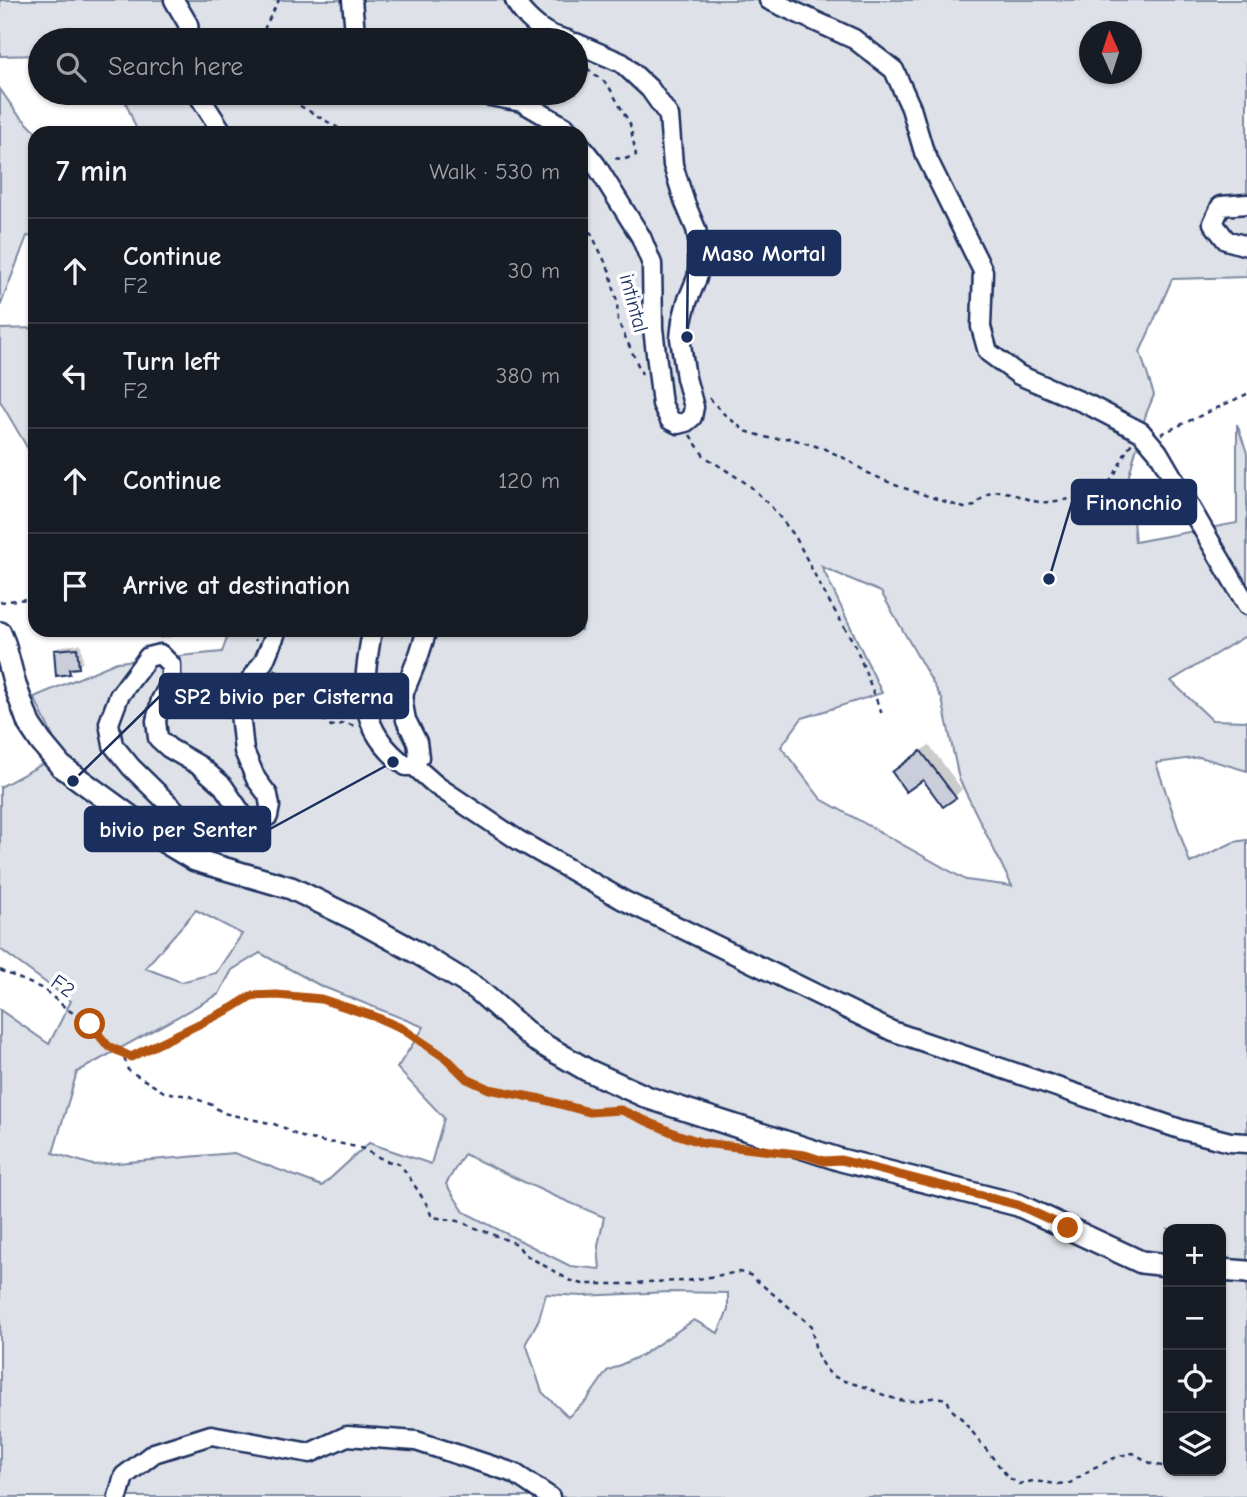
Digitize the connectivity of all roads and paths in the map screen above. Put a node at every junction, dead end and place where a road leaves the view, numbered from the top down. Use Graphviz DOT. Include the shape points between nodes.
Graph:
graph roads {
  1 [pos="174,0"];
  2 [pos="279,0"];
  3 [pos="352,0"];
  4 [pos="515,0"];
  5 [pos="769,0"];
  6 [pos="188,28"];
  7 [pos="265,28"];
  8 [pos="355,28"];
  9 [pos="542,28"];
  10 [pos="588,48"];
  11 [pos="588,70"];
  12 [pos="205,105"];
  13 [pos="299,105"];
  14 [pos="527,105"];
  15 [pos="218,126"];
  16 [pos="335,126"];
  17 [pos="563,126"];
  18 [pos="588,155"];
  19 [pos="609,158"];
  20 [pos="1247,204"];
  21 [pos="588,231"];
  22 [pos="1247,246"];
  23 [pos="659,386"];
  24 [pos="1247,394"];
  25 [pos="707,397"];
  26 [pos="686,422"];
  27 [pos="1141,432"];
  28 [pos="28,599"];
  29 [pos="0,602"];
  30 [pos="1247,605"];
  31 [pos="0,633"];
  32 [pos="254,637"];
  33 [pos="273,637"];
  34 [pos="371,637"];
  35 [pos="425,637"];
  36 [pos="264,661"];
  37 [pos="883,717"];
  38 [pos="376,735"];
  39 [pos="413,765"];
  40 [pos="195,860"];
  41 [pos="0,970"];
  42 [pos="118,1051"];
  43 [pos="1247,1143"];
  44 [pos="748,1148"];
  45 [pos="1163,1264"];
  46 [pos="1226,1270"];
  47 [pos="1247,1272"];
  48 [pos="1163,1466"];
  49 [pos="118,1497"];
  50 [pos="550,1497"];
  1 -- 6 [label="street"];
  2 -- 7 [label="path"];
  3 -- 8 [label="street"];
  4 -- 9 [label="street"];
  5 -- 27 [label="street" via="854,38 894,70 924,152 983,271 981,327 988,352 1019,375"];
  10 -- 26 [label="street" via="622,63 650,89 669,116 673,165 696,229 700,260 680,338 694,407"];
  11 -- 19 [label="path" via="608,85 630,124 636,155"];
  12 -- 15 [label="street"];
  13 -- 16 [label="path"];
  14 -- 17 [label="street"];
  18 -- 23 [label="street" via="641,237 652,264"];
  20 -- 22 [label="street" via="1221,206 1213,223 1226,240"];
  21 -- 23 [label="path, intintal" via="610,272 618,321 640,373"];
  23 -- 26 [label="street" via="670,419"];
  24 -- 27 [label="path" via="1157,435"];
  25 -- 27 [label="path" via="745,431 825,449 895,485 964,508 975,506 993,491 1041,503 1102,490"];
  26 -- 37 [label="path" via="704,456 749,485 795,536 855,645"];
  27 -- 30 [label="street" via="1158,452"];
  28 -- 29 [label="path"];
  31 -- 40 [label="main road" via="29,724 54,758"];
  32 -- 36 [label="path"];
  33 -- 36 [label="street"];
  34 -- 38 [label="street" via="364,685"];
  35 -- 39 [label="street" via="404,692 406,720 419,757"];
  36 -- 38 [label="path" via="302,690 314,711 331,726 346,723"];
  36 -- 40 [label="street" via="248,684 240,713 244,751 270,806 268,816 257,822 246,820 223,786 200,766 158,738 156,721 171,682 171,664 160,654 148,657 119,696 109,723 113,745 186,821 194,839"];
  38 -- 39 [label="street" via="392,756 406,766"];
  39 -- 43 [label="street" via="518,839 623,900 892,1031 1183,1130"];
  40 -- 45 [label="main road" via="291,888 359,921 477,989 535,1040 649,1098 841,1160 1018,1205 1141,1262"];
  41 -- 42 [label="path, F2 / F2" via="43,989"];
  42 -- 44 [label="path" via="131,1057 251,996 321,999 401,1028 446,1058 467,1079 489,1089 589,1112 621,1110 703,1143"];
  42 -- 48 [label="path, F2" via="128,1070 164,1091 189,1096 223,1113 274,1124 298,1136 361,1148 398,1163 432,1217 458,1221 517,1244 524,1254 569,1280 633,1284 739,1272 750,1275 812,1325 817,1353 833,1375 909,1402 935,1396 947,1399 1008,1477 1019,1484 1070,1483 1093,1468 1133,1453"];
  46 -- 47 [label="main road"];
  49 -- 50 [label="street" via="124,1476 154,1453 211,1435 310,1453 347,1436 416,1441 514,1474"];
}
